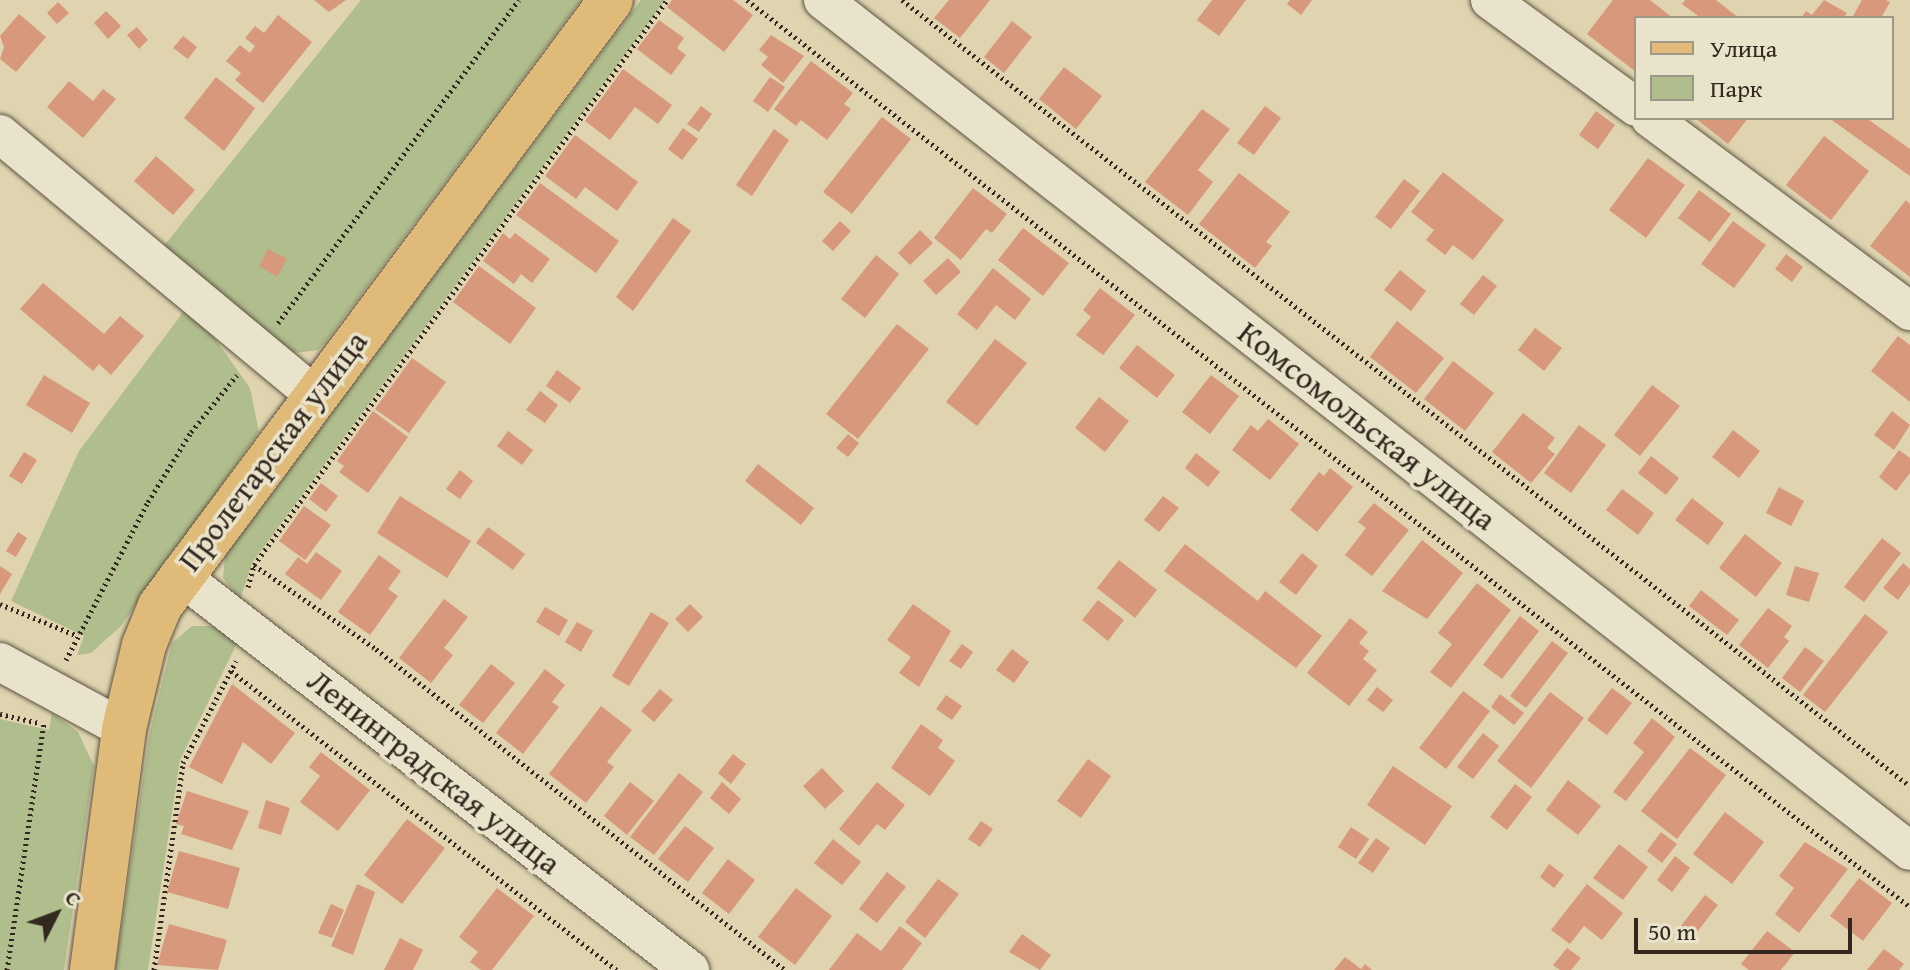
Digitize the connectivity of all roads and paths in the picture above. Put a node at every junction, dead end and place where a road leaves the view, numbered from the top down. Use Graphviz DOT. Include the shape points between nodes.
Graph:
graph roads {
  1 [pos="519,0"];
  2 [pos="611,0"];
  3 [pos="667,0"];
  4 [pos="747,0"];
  5 [pos="823,0"];
  6 [pos="902,0"];
  7 [pos="1490,0"];
  8 [pos="1634,106"];
  9 [pos="1653,120"];
  10 [pos="0,134"];
  11 [pos="1910,311"];
  12 [pos="256,352"];
  13 [pos="314,395"];
  14 [pos="254,565"];
  15 [pos="179,575"];
  16 [pos="0,604"];
  17 [pos="250,629"];
  18 [pos="78,636"];
  19 [pos="0,662"];
  20 [pos="231,671"];
  21 [pos="47,708"];
  22 [pos="0,714"];
  23 [pos="124,729"];
  24 [pos="1910,786"];
  25 [pos="1910,851"];
  26 [pos="1910,907"];
  27 [pos="7,970"];
  28 [pos="92,970"];
  29 [pos="154,970"];
  30 [pos="617,970"];
  31 [pos="690,970"];
  32 [pos="785,970"];
  1 -- 12 [label="path"];
  2 -- 13 [label="main road, Пролетарская улица"];
  3 -- 14 [label="path"];
  4 -- 26 [label="path"];
  5 -- 25 [label="street, Комсомольская улица"];
  6 -- 24 [label="path"];
  7 -- 8 [label="street"];
  9 -- 11 [label="street"];
  10 -- 12 [label="street"];
  12 -- 13 [label="street"];
  12 -- 18 [label="path" via="191,432"];
  13 -- 15 [label="main road, Пролетарская улица"];
  14 -- 17 [label="path" via="243,604"];
  14 -- 32 [label="path" via="376,649"];
  15 -- 17 [label="street, Ленинградская улица"];
  15 -- 23 [label="main road, Пролетарская улица" via="144,645"];
  16 -- 18 [label="path"];
  17 -- 20 [label="path"];
  17 -- 31 [label="street, Ленинградская улица"];
  18 -- 21 [label="path"];
  19 -- 21 [label="street"];
  20 -- 29 [label="path" via="183,763"];
  20 -- 30 [label="path"];
  21 -- 22 [label="path"];
  21 -- 23 [label="street"];
  21 -- 27 [label="path"];
  23 -- 28 [label="main road, Пролетарская улица"];
}
